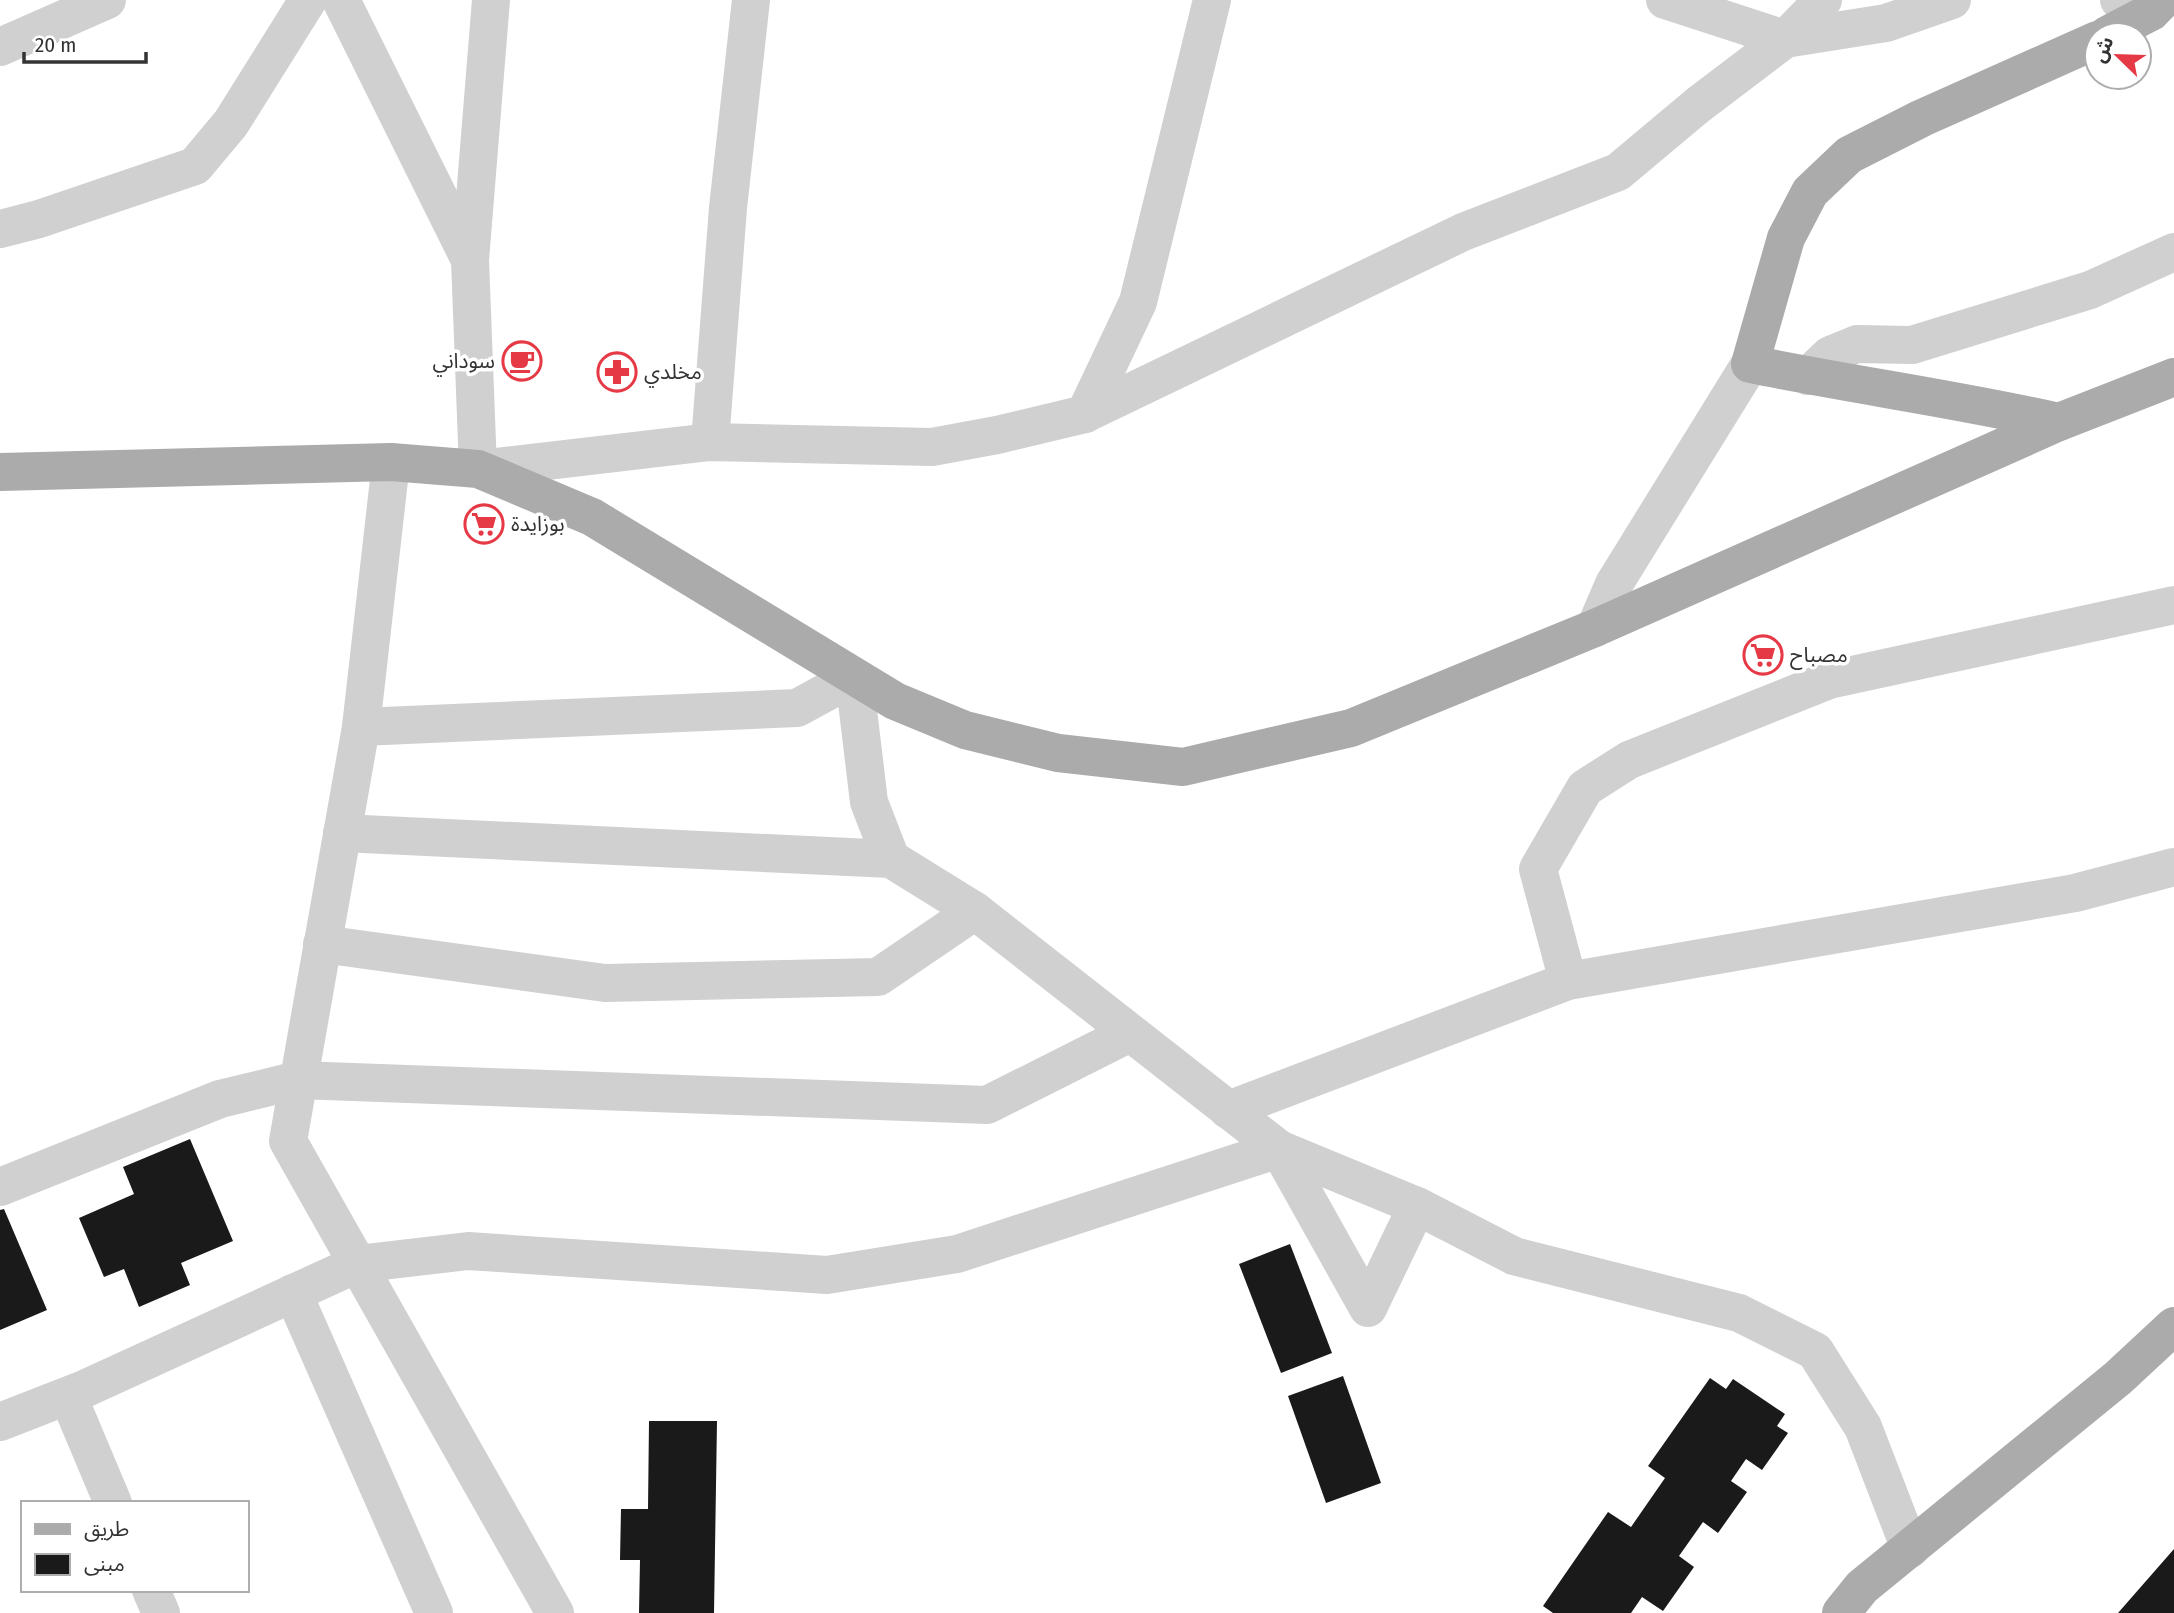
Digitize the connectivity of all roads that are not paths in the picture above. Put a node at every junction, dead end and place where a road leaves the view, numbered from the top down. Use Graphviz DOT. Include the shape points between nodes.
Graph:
graph roads {
  1 [pos="107,0"];
  2 [pos="308,0"];
  3 [pos="341,0"];
  4 [pos="491,0"];
  5 [pos="751,0"];
  6 [pos="1212,0"];
  7 [pos="1665,0"];
  8 [pos="1823,0"];
  9 [pos="1952,0"];
  10 [pos="2144,4"];
  11 [pos="2124,21"];
  12 [pos="1785,39"];
  13 [pos="2083,46"];
  14 [pos="0,47"];
  15 [pos="0,229"];
  16 [pos="2174,252"];
  17 [pos="470,260"];
  18 [pos="1750,364"];
  19 [pos="1808,376"];
  20 [pos="2174,377"];
  21 [pos="1085,414"];
  22 [pos="2059,422"];
  23 [pos="710,442"];
  24 [pos="391,462"];
  25 [pos="478,469"];
  26 [pos="0,472"];
  27 [pos="2174,605"];
  28 [pos="1595,628"];
  29 [pos="854,677"];
  30 [pos="361,727"];
  31 [pos="342,833"];
  32 [pos="891,859"];
  33 [pos="2174,867"];
  34 [pos="975,911"];
  35 [pos="322,944"];
  36 [pos="1569,981"];
  37 [pos="1130,1032"];
  38 [pos="298,1080"];
  39 [pos="1228,1110"];
  40 [pos="1279,1150"];
  41 [pos="0,1187"];
  42 [pos="1417,1206"];
  43 [pos="357,1264"];
  44 [pos="293,1293"];
  45 [pos="2174,1326"];
  46 [pos="68,1396"];
  47 [pos="0,1422"];
  48 [pos="112,1501"];
  49 [pos="1910,1549"];
  50 [pos="152,1592"];
  51 [pos="161,1613"];
  52 [pos="434,1613"];
  53 [pos="555,1613"];
  54 [pos="1841,1613"];
  1 -- 14 [label="street"];
  2 -- 15 [label="street" via="231,123 195,166"];
  3 -- 17 [label="street"];
  4 -- 17 [label="street"];
  5 -- 23 [label="street" via="728,208"];
  6 -- 21 [label="street" via="1138,302"];
  7 -- 12 [label="street"];
  8 -- 12 [label="street"];
  9 -- 12 [label="street" via="1886,23"];
  10 -- 11 [label="main road"];
  12 -- 21 [label="street" via="1618,173 1462,232"];
  13 -- 18 [label="main road" via="1849,155 1810,192 1786,238"];
  16 -- 19 [label="street" via="2090,290 1912,345 1857,344 1830,355"];
  17 -- 25 [label="street"];
  18 -- 19 [label="main road"];
  18 -- 28 [label="street" via="1614,584"];
  19 -- 22 [label="main road"];
  20 -- 22 [label="main road"];
  21 -- 23 [label="street" via="932,447"];
  22 -- 28 [label="main road"];
  23 -- 25 [label="street"];
  24 -- 25 [label="main road"];
  24 -- 26 [label="main road"];
  24 -- 30 [label="street"];
  25 -- 29 [label="main road" via="592,517"];
  27 -- 36 [label="street" via="1829,680 1629,760 1585,788 1538,869"];
  28 -- 29 [label="main road" via="1351,728 1183,767 1058,753 965,730 895,701"];
  29 -- 30 [label="street" via="797,708"];
  29 -- 32 [label="street" via="869,802"];
  30 -- 31 [label="street"];
  31 -- 32 [label="street"];
  31 -- 35 [label="street"];
  32 -- 34 [label="street"];
  33 -- 36 [label="street" via="2075,893"];
  34 -- 35 [label="street" via="878,977 605,983"];
  34 -- 37 [label="street"];
  35 -- 38 [label="street"];
  36 -- 39 [label="street"];
  37 -- 38 [label="street" via="987,1105"];
  37 -- 39 [label="street"];
  38 -- 41 [label="street" via="220,1099"];
  38 -- 43 [label="street" via="288,1141"];
  39 -- 40 [label="street"];
  40 -- 42 [label="street"];
  40 -- 42 [label="street" via="1368,1308"];
  40 -- 43 [label="street" via="957,1254 827,1275 468,1251"];
  42 -- 49 [label="street" via="1514,1256 1739,1313 1815,1351 1863,1427"];
  43 -- 44 [label="street"];
  43 -- 53 [label="street"];
  44 -- 46 [label="street"];
  44 -- 52 [label="street"];
  45 -- 49 [label="main road" via="2118,1378"];
  46 -- 47 [label="street"];
  46 -- 48 [label="street"];
  49 -- 54 [label="main road" via="1862,1587"];
  50 -- 51 [label="street"];
}
